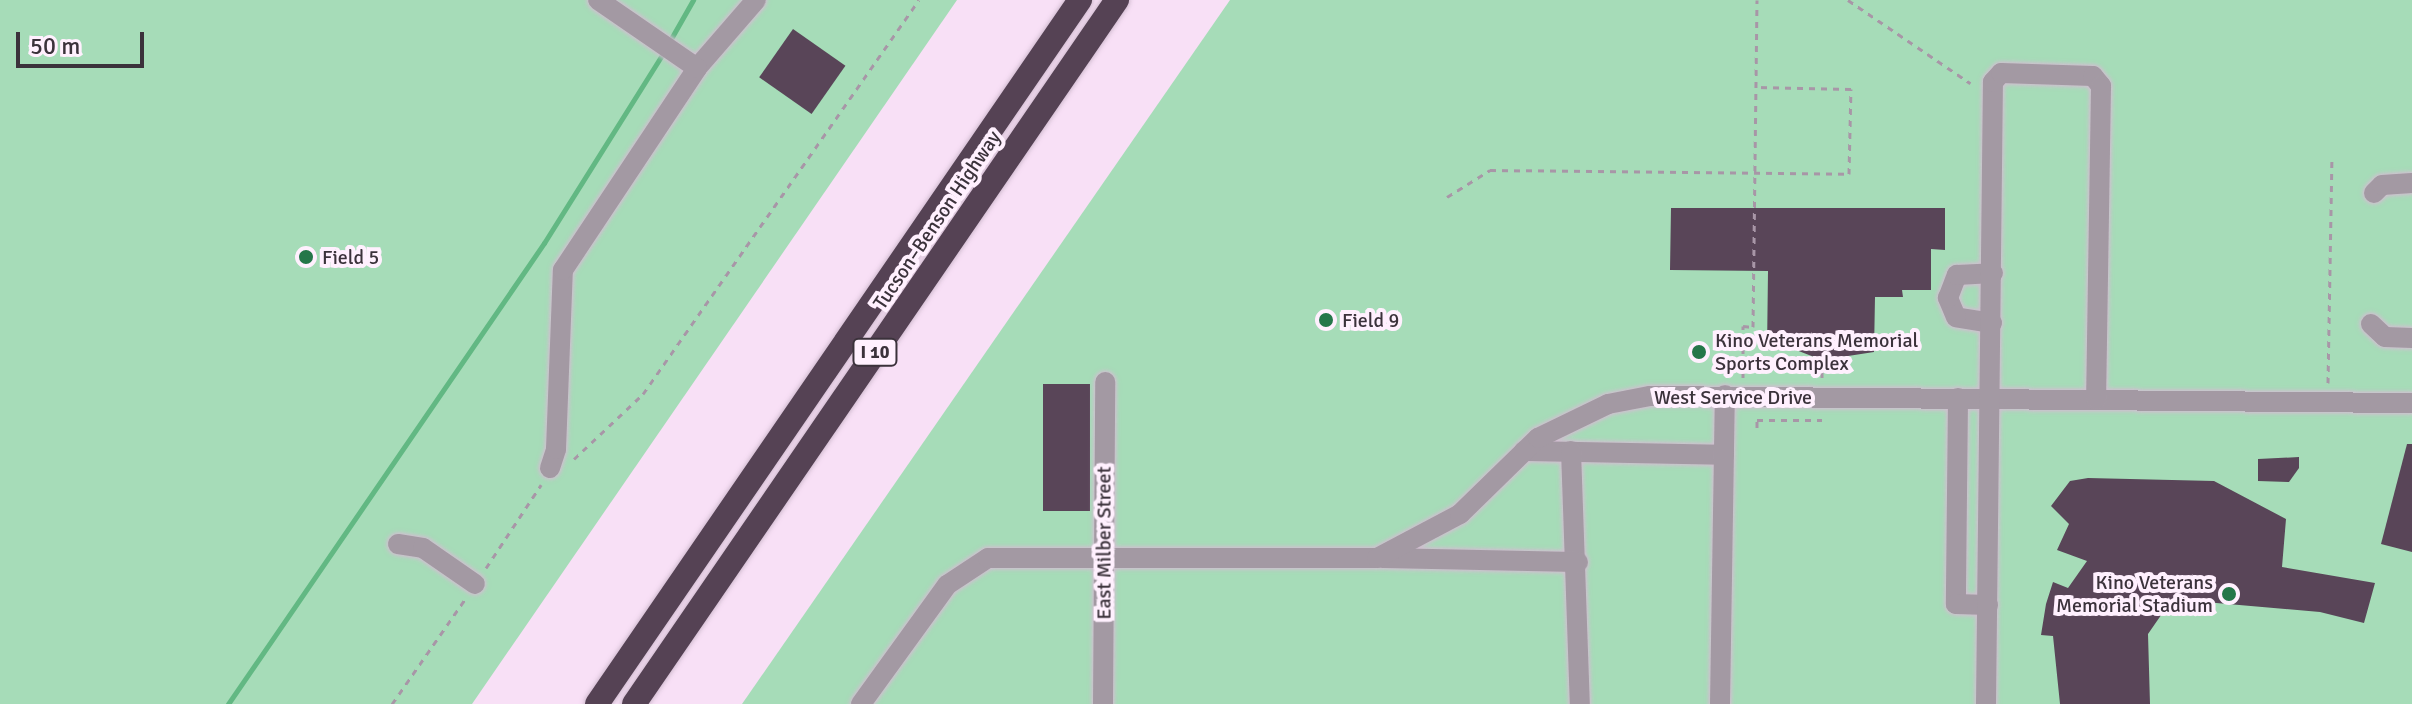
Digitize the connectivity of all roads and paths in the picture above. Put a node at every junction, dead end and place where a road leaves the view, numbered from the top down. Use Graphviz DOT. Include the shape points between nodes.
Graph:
graph roads {
  1 [pos="598,0"];
  2 [pos="756,0"];
  3 [pos="919,0"];
  4 [pos="1080,0"];
  5 [pos="1117,0"];
  6 [pos="1757,0"];
  7 [pos="1848,0"];
  8 [pos="697,68"];
  9 [pos="1970,83"];
  10 [pos="1756,87"];
  11 [pos="2332,159"];
  12 [pos="1755,172"];
  13 [pos="2412,183"];
  14 [pos="2374,193"];
  15 [pos="1447,197"];
  16 [pos="1993,273"];
  17 [pos="1992,323"];
  18 [pos="2371,324"];
  19 [pos="2412,338"];
  20 [pos="1822,360"];
  21 [pos="1105,382"];
  22 [pos="1822,383"];
  23 [pos="1734,389"];
  24 [pos="1958,398"];
  25 [pos="1992,399"];
  26 [pos="2096,399"];
  27 [pos="2328,402"];
  28 [pos="2412,403"];
  29 [pos="1757,420"];
  30 [pos="1822,420"];
  31 [pos="1524,451"];
  32 [pos="1571,451"];
  33 [pos="1724,455"];
  34 [pos="550,468"];
  35 [pos="398,544"];
  36 [pos="1377,558"];
  37 [pos="1105,559"];
  38 [pos="1578,562"];
  39 [pos="475,584"];
  40 [pos="1988,605"];
  41 [pos="392,704"];
  42 [pos="597,704"];
  43 [pos="634,704"];
  44 [pos="861,704"];
  45 [pos="1103,704"];
  46 [pos="1580,704"];
  47 [pos="1720,704"];
  48 [pos="1986,704"];
  1 -- 8 [label="street"];
  2 -- 8 [label="street"];
  3 -- 34 [label="path" via="643,394 576,458"];
  4 -- 42 [label="highway, Tucson–Benson Highway / I 10"];
  5 -- 43 [label="highway, Tucson–Benson Highway / I 10"];
  6 -- 10 [label="path"];
  7 -- 9 [label="path"];
  8 -- 34 [label="street" via="563,270 556,449"];
  10 -- 12 [label="path"];
  10 -- 12 [label="path" via="1851,89 1849,174"];
  11 -- 27 [label="path"];
  12 -- 15 [label="path" via="1490,170"];
  12 -- 23 [label="path" via="1753,327 1743,326"];
  13 -- 14 [label="street" via="2382,185"];
  16 -- 17 [label="street"];
  16 -- 17 [label="street" via="1957,275 1948,298 1956,317"];
  16 -- 26 [label="street" via="1993,82 2001,73 2093,76 2101,86"];
  17 -- 25 [label="street"];
  18 -- 19 [label="street" via="2385,337"];
  20 -- 22 [label="path"];
  21 -- 37 [label="street, East Milber Street"];
  23 -- 24 [label="street, West Service Drive"];
  23 -- 31 [label="street, West Service Drive" via="1608,404 1571,418"];
  23 -- 33 [label="street"];
  24 -- 25 [label="street, West Service Drive"];
  24 -- 40 [label="street" via="1956,604"];
  25 -- 26 [label="street, West Service Drive"];
  25 -- 40 [label="street"];
  26 -- 27 [label="street, West Service Drive"];
  27 -- 28 [label="street, West Service Drive"];
  29 -- 30 [label="path"];
  31 -- 32 [label="street"];
  31 -- 36 [label="street, West Service Drive" via="1460,514"];
  32 -- 33 [label="street"];
  32 -- 38 [label="street"];
  33 -- 47 [label="street"];
  34 -- 39 [label="path"];
  35 -- 39 [label="street" via="423,548"];
  36 -- 37 [label="street, West Service Drive"];
  36 -- 38 [label="street"];
  37 -- 44 [label="street, West Service Drive" via="988,558 947,585"];
  37 -- 45 [label="street, East Milber Street"];
  38 -- 46 [label="street"];
  39 -- 41 [label="path"];
  40 -- 48 [label="street"];
}
